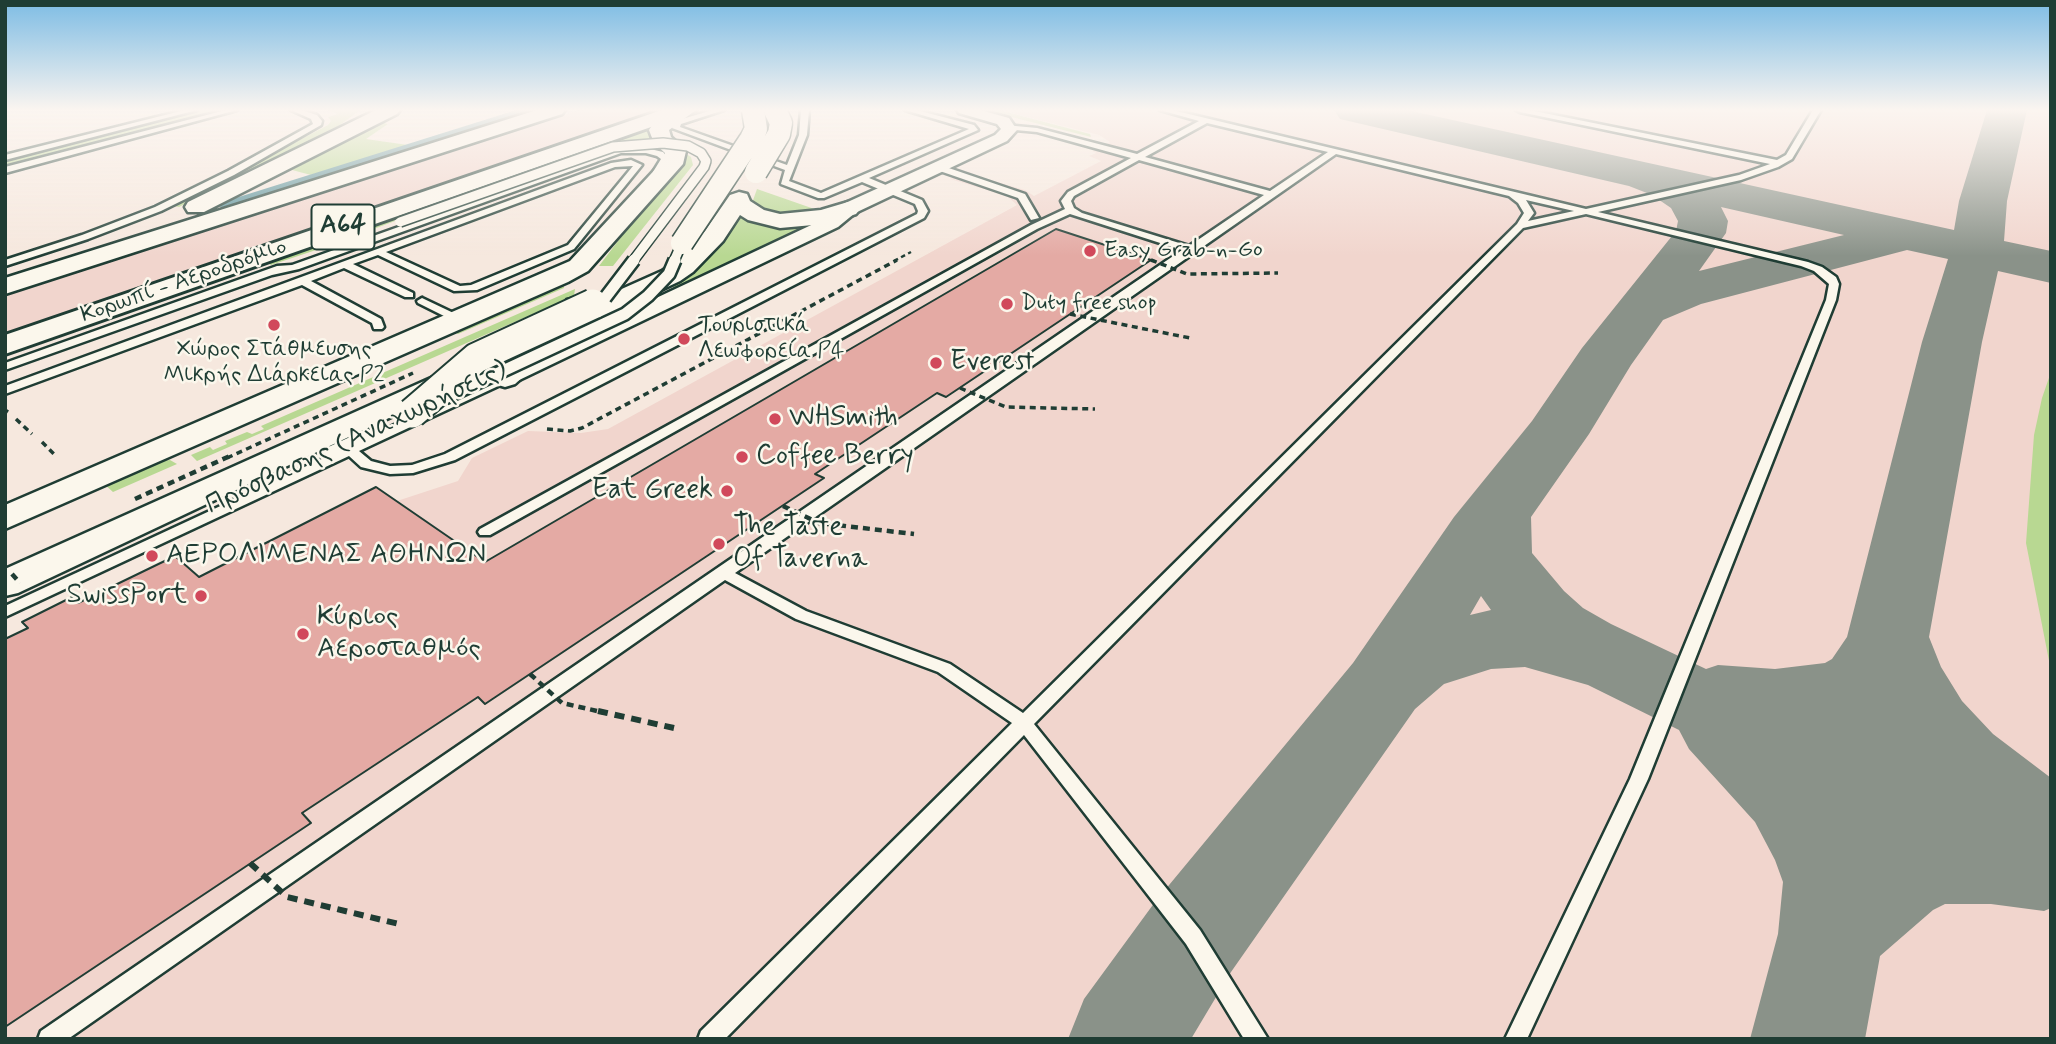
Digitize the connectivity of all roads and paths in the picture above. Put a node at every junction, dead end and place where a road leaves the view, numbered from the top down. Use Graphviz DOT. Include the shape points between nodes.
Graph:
graph roads {
  1 [pos="48,159"];
  2 [pos="257,159"];
  3 [pos="290,159"];
  4 [pos="403,159"];
  5 [pos="543,159"];
  6 [pos="580,159"];
  7 [pos="598,159"];
  8 [pos="663,159"];
  9 [pos="675,159"];
  10 [pos="705,159"];
  11 [pos="740,159"];
  12 [pos="761,159"];
  13 [pos="764,159"];
  14 [pos="791,159"];
  15 [pos="909,159"];
  16 [pos="954,159"];
  17 [pos="1137,159"];
  18 [pos="1146,159"];
  19 [pos="1322,159"];
  20 [pos="1370,159"];
  21 [pos="1728,159"];
  22 [pos="1758,159"];
  23 [pos="1786,159"];
  24 [pos="1779,163"];
  25 [pos="937,167"];
  26 [pos="787,168"];
  27 [pos="5,170"];
  28 [pos="1741,177"];
  29 [pos="863,179"];
  30 [pos="651,186"];
  31 [pos="890,189"];
  32 [pos="1271,194"];
  33 [pos="1512,194"];
  34 [pos="739,199"];
  35 [pos="848,209"];
  36 [pos="1070,210"];
  37 [pos="1590,212"];
  38 [pos="1034,218"];
  39 [pos="1520,226"];
  40 [pos="689,250"];
  41 [pos="1191,250"];
  42 [pos="379,252"];
  43 [pos="593,252"];
  44 [pos="911,252"];
  45 [pos="1151,260"];
  46 [pos="5,263"];
  47 [pos="345,264"];
  48 [pos="273,272"];
  49 [pos="1278,273"];
  50 [pos="5,278"];
  51 [pos="303,281"];
  52 [pos="5,286"];
  53 [pos="409,295"];
  54 [pos="422,301"];
  55 [pos="599,301"];
  56 [pos="1070,314"];
  57 [pos="460,320"];
  58 [pos="562,326"];
  59 [pos="378,327"];
  60 [pos="1190,338"];
  61 [pos="5,345"];
  62 [pos="476,358"];
  63 [pos="5,368"];
  64 [pos="415,372"];
  65 [pos="505,378"];
  66 [pos="960,388"];
  67 [pos="5,390"];
  68 [pos="1095,409"];
  69 [pos="412,413"];
  70 [pos="16,419"];
  71 [pos="537,429"];
  72 [pos="32,434"];
  73 [pos="42,442"];
  74 [pos="352,452"];
  75 [pos="55,455"];
  76 [pos="135,499"];
  77 [pos="783,506"];
  78 [pos="5,518"];
  79 [pos="485,532"];
  80 [pos="914,534"];
  81 [pos="724,573"];
  82 [pos="11,579"];
  83 [pos="5,603"];
  84 [pos="5,612"];
  85 [pos="530,674"];
  86 [pos="1023,722"];
  87 [pos="674,728"];
  88 [pos="250,863"];
  89 [pos="403,925"];
  90 [pos="49,1039"];
  91 [pos="709,1039"];
  92 [pos="1257,1039"];
  93 [pos="1516,1039"];
  1 -- 27 [label="lane"];
  2 -- 46 [label="lane" via="158,209"];
  3 -- 50 [label="street" via="199,206"];
  4 -- 52 [label="street, Κορωπί - Αεροδρόμιο"];
  5 -- 61 [label="highway, Κορωπί - Αεροδρόμιο / Α64"];
  6 -- 48 [label="lane, bridge"];
  7 -- 48 [label="lane"];
  8 -- 30 [label="lane"];
  9 -- 30 [label="street"];
  10 -- 55 [label="lane, bridge" via="704,167"];
  11 -- 40 [label="street, bridge"];
  12 -- 26 [label="lane"];
  13 -- 34 [label="street, bridge"];
  14 -- 26 [label="lane"];
  15 -- 29 [label="lane"];
  16 -- 25 [label="street"];
  17 -- 36 [label="lane" via="1071,194 1066,201"];
  18 -- 32 [label="lane"];
  19 -- 32 [label="lane"];
  20 -- 33 [label="lane"];
  21 -- 28 [label="lane"];
  22 -- 24 [label="lane"];
  23 -- 24 [label="lane"];
  24 -- 28 [label="lane"];
  25 -- 31 [label="street"];
  25 -- 38 [label="lane" via="1022,196"];
  26 -- 29 [label="lane" via="786,184 817,196"];
  28 -- 37 [label="lane"];
  29 -- 31 [label="lane"];
  30 -- 43 [label="street"];
  31 -- 35 [label="street"];
  31 -- 74 [label="lane" via="919,202 921,216 460,453 428,465 390,470 366,464"];
  32 -- 41 [label="lane"];
  33 -- 37 [label="lane"];
  33 -- 39 [label="lane" via="1529,213"];
  34 -- 35 [label="street" via="756,215 780,221 824,217"];
  34 -- 40 [label="street"];
  35 -- 65 [label="street" via="831,223"];
  36 -- 41 [label="lane"];
  36 -- 79 [label="lane"];
  37 -- 39 [label="lane"];
  37 -- 93 [label="lane" via="1804,264 1827,274 1834,284 1639,779"];
  39 -- 86 [label="lane"];
  40 -- 55 [label="street, Πρόσβασης (Αναχωρήσεις), bridge"];
  40 -- 58 [label="street" via="671,276"];
  40 -- 69 [label="lane, Πρόσβασης (Αναχωρήσεις), bridge" via="648,296 625,314"];
  41 -- 81 [label="lane"];
  42 -- 42 [label="lane" via="458,289 473,288 571,247 638,165 614,165"];
  42 -- 47 [label="lane"];
  43 -- 57 [label="street" via="559,277"];
  43 -- 58 [label="street" via="584,291"];
  44 -- 71 [label="path" via="582,428"];
  45 -- 49 [label="path, bridge" via="1187,274"];
  47 -- 51 [label="lane"];
  47 -- 53 [label="lane"];
  48 -- 63 [label="lane"];
  51 -- 59 [label="lane" via="377,321"];
  51 -- 67 [label="lane"];
  54 -- 57 [label="lane"];
  55 -- 62 [label="street, Πρόσβασης (Αναχωρήσεις), bridge"];
  56 -- 60 [label="path, bridge"];
  57 -- 78 [label="street"];
  58 -- 65 [label="street"];
  58 -- 82 [label="street"];
  62 -- 69 [label="street, bridge"];
  62 -- 82 [label="street, Πρόσβασης (Αναχωρήσεις), bridge"];
  64 -- 76 [label="path, bridge"];
  65 -- 74 [label="lane"];
  66 -- 68 [label="path, bridge" via="1006,407"];
  69 -- 83 [label="lane, Πρόσβασης (Αναχωρήσεις)"];
  70 -- 72 [label="path"];
  73 -- 75 [label="path"];
  74 -- 84 [label="lane"];
  77 -- 80 [label="path, bridge" via="819,523"];
  81 -- 86 [label="lane" via="801,615 944,668"];
  81 -- 90 [label="lane"];
  85 -- 87 [label="path, bridge" via="562,703"];
  86 -- 91 [label="lane"];
  86 -- 92 [label="lane" via="1193,937"];
  88 -- 89 [label="path, bridge" via="287,897"];
}
